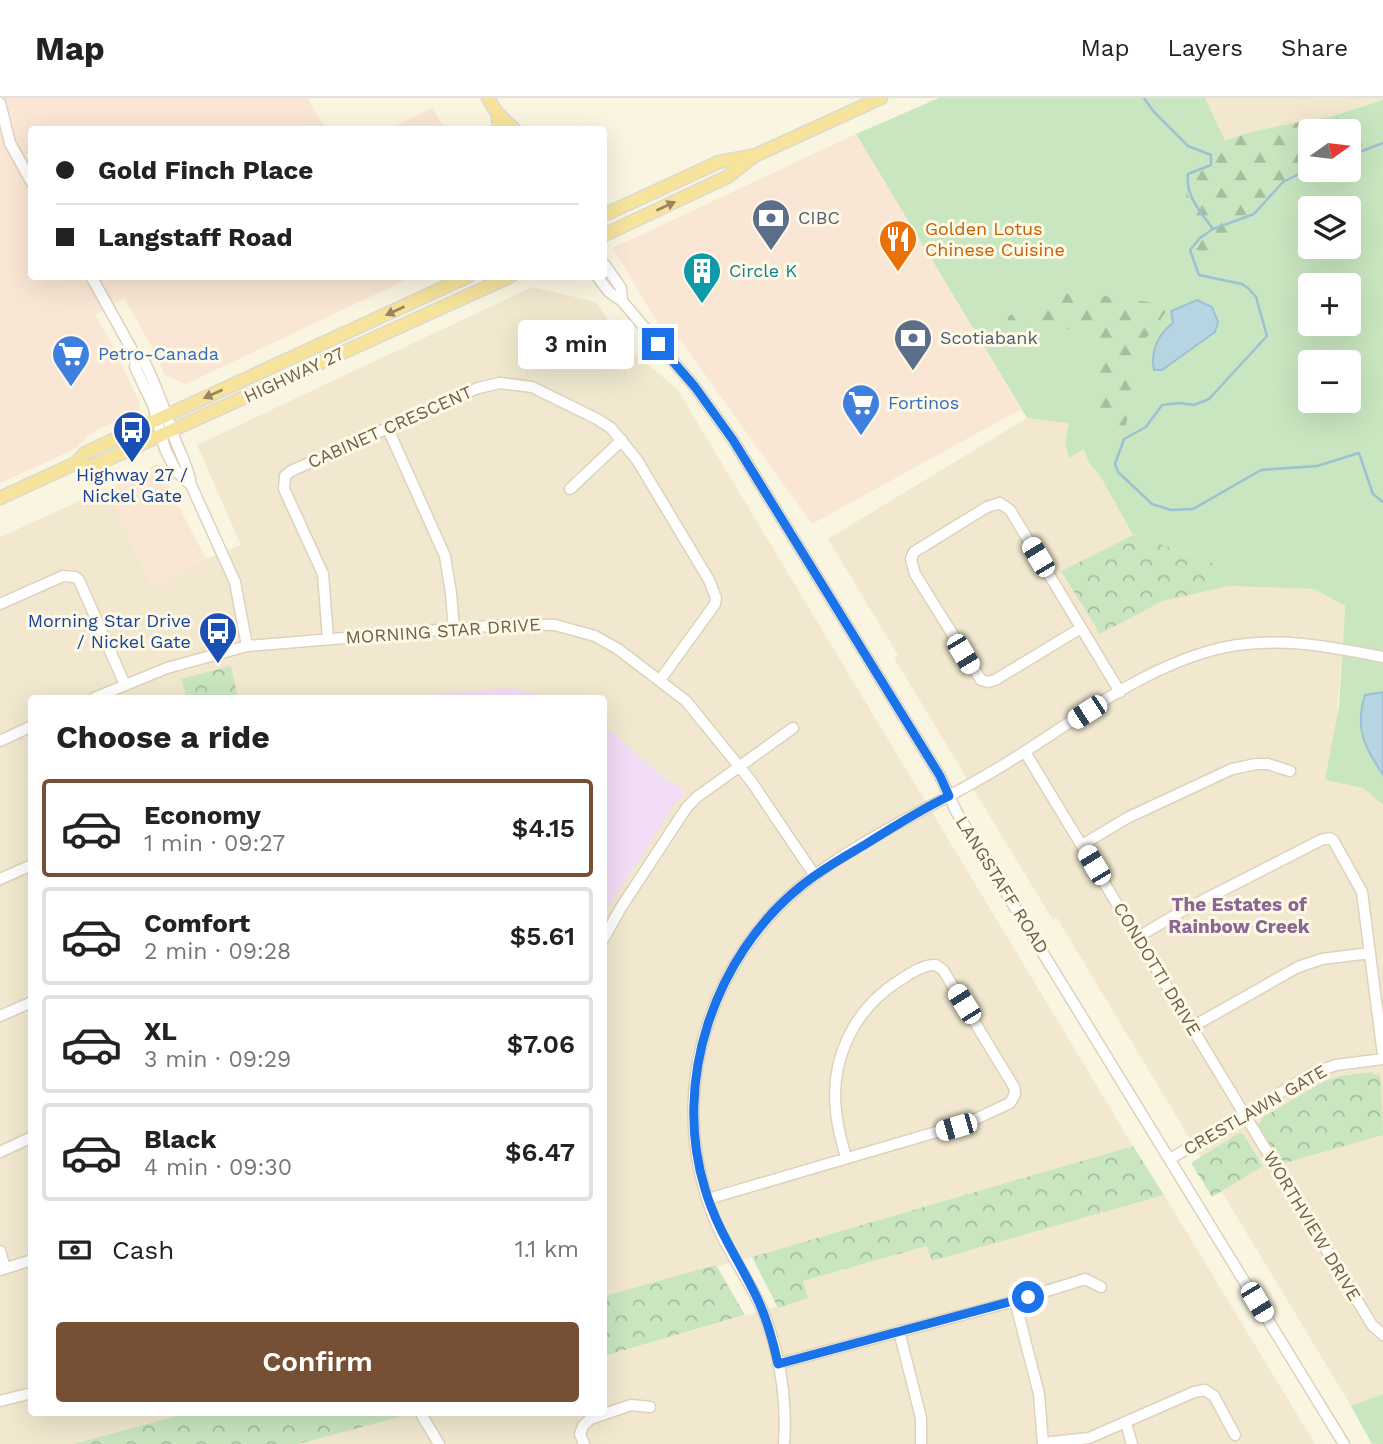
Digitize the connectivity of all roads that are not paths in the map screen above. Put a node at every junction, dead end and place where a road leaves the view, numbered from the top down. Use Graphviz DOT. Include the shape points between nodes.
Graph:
graph roads {
  1 [pos="488,98"];
  2 [pos="881,98"];
  3 [pos="0,103"];
  4 [pos="497,113"];
  5 [pos="499,126"];
  6 [pos="511,126"];
  7 [pos="756,155"];
  8 [pos="28,176"];
  9 [pos="607,214"];
  10 [pos="607,234"];
  11 [pos="607,268"];
  12 [pos="93,280"];
  13 [pos="460,280"];
  14 [pos="502,280"];
  15 [pos="600,280"];
  16 [pos="622,301"];
  17 [pos="162,417"];
  18 [pos="388,429"];
  19 [pos="167,433"];
  20 [pos="622,440"];
  21 [pos="76,463"];
  22 [pos="570,489"];
  23 [pos="0,498"];
  24 [pos="0,604"];
  25 [pos="1082,628"];
  26 [pos="453,629"];
  27 [pos="328,639"];
  28 [pos="247,646"];
  29 [pos="1383,657"];
  30 [pos="660,680"];
  31 [pos="125,685"];
  32 [pos="1120,692"];
  33 [pos="101,695"];
  34 [pos="28,728"];
  35 [pos="793,728"];
  36 [pos="0,741"];
  37 [pos="1025,752"];
  38 [pos="739,766"];
  39 [pos="1290,771"];
  40 [pos="949,796"];
  41 [pos="1082,845"];
  42 [pos="28,867"];
  43 [pos="815,876"];
  44 [pos="0,879"];
  45 [pos="607,933"];
  46 [pos="1138,937"];
  47 [pos="1370,953"];
  48 [pos="28,1004"];
  49 [pos="0,1016"];
  50 [pos="1192,1027"];
  51 [pos="1383,1057"];
  52 [pos="1245,1114"];
  53 [pos="28,1139"];
  54 [pos="0,1152"];
  55 [pos="846,1158"];
  56 [pos="1170,1159"];
  57 [pos="708,1199"];
  58 [pos="0,1251"];
  59 [pos="28,1261"];
  60 [pos="2,1269"];
  61 [pos="1101,1287"];
  62 [pos="1015,1301"];
  63 [pos="899,1331"];
  64 [pos="1383,1335"];
  65 [pos="778,1364"];
  66 [pos="28,1394"];
  67 [pos="0,1401"];
  68 [pos="650,1407"];
  69 [pos="607,1413"];
  70 [pos="422,1416"];
  71 [pos="599,1416"];
  72 [pos="1126,1423"];
  73 [pos="1235,1436"];
  74 [pos="439,1444"];
  75 [pos="584,1444"];
  76 [pos="784,1444"];
  77 [pos="921,1444"];
  78 [pos="1043,1444"];
  79 [pos="1132,1444"];
  80 [pos="1344,1444"];
  1 -- 4 [label="main road"];
  2 -- 7 [label="main road"];
  3 -- 8 [label="street" via="10,143"];
  4 -- 5 [label="main road"];
  4 -- 6 [label="main road"];
  7 -- 9 [label="main road" via="719,162"];
  10 -- 7 [label="main road, one-way" via="727,177"];
  11 -- 16 [label="street, LANGSTAFF ROAD" via="621,288"];
  12 -- 17 [label="street" via="137,359 145,363"];
  13 -- 17 [label="main road, HIGHWAY 27, one-way"];
  14 -- 19 [label="main road, HIGHWAY 27"];
  15 -- 16 [label="street, LANGSTAFF ROAD"];
  16 -- 40 [label="street, LANGSTAFF ROAD" via="733,440"];
  17 -- 19 [label="street"];
  17 -- 21 [label="main road, HIGHWAY 27" via="85,453"];
  18 -- 20 [label="street, CABINET CRESCENT" via="478,388 510,383 532,387 564,402 597,419"];
  18 -- 26 [label="street" via="445,556"];
  18 -- 27 [label="street, CABINET CRESCENT" via="291,471 283,481 323,574"];
  19 -- 21 [label="main road, HIGHWAY 27" via="91,467"];
  19 -- 28 [label="street" via="176,471 191,485 235,582"];
  20 -- 22 [label="street"];
  20 -- 30 [label="street, CABINET CRESCENT" via="716,598"];
  21 -- 23 [label="main road, HIGHWAY 27"];
  24 -- 31 [label="street" via="63,576 75,577"];
  25 -- 25 [label="street" via="1006,505 987,507 920,547 911,559 915,574 981,680 995,680"];
  25 -- 32 [label="street"];
  26 -- 27 [label="street, MORNING STAR DRIVE"];
  26 -- 30 [label="street, MORNING STAR DRIVE" via="565,626 606,641"];
  27 -- 28 [label="street, MORNING STAR DRIVE"];
  28 -- 31 [label="street, MORNING STAR DRIVE"];
  29 -- 32 [label="street" via="1307,643 1249,643 1178,662"];
  30 -- 38 [label="street, MORNING STAR DRIVE" via="698,714"];
  31 -- 33 [label="street, MORNING STAR DRIVE"];
  32 -- 37 [label="street"];
  34 -- 36 [label="street"];
  35 -- 38 [label="street"];
  37 -- 40 [label="street"];
  37 -- 41 [label="street, CONDOTTI DRIVE"];
  38 -- 43 [label="street, MORNING STAR DRIVE"];
  38 -- 45 [label="street" via="687,807"];
  39 -- 41 [label="street" via="1268,764 1232,769 1127,818"];
  40 -- 43 [label="street"];
  40 -- 56 [label="street, LANGSTAFF ROAD"];
  41 -- 46 [label="street, CONDOTTI DRIVE"];
  42 -- 44 [label="street"];
  43 -- 57 [label="street" via="750,940 721,990 707,1027 696,1076 694,1121"];
  46 -- 47 [label="street" via="1329,838 1338,844 1362,892"];
  46 -- 50 [label="street, CONDOTTI DRIVE"];
  47 -- 50 [label="street" via="1298,967"];
  47 -- 51 [label="street"];
  48 -- 49 [label="street"];
  50 -- 52 [label="street, CONDOTTI DRIVE"];
  51 -- 52 [label="street, CRESTLAWN GATE" via="1324,1068"];
  52 -- 56 [label="street, CRESTLAWN GATE"];
  52 -- 64 [label="street, WORTHVIEW DRIVE" via="1375,1330"];
  53 -- 54 [label="street"];
  55 -- 55 [label="street" via="967,1123 1014,1099 1007,1074 936,964 878,996 846,1041 834,1090"];
  55 -- 57 [label="street"];
  56 -- 80 [label="street, LANGSTAFF ROAD"];
  57 -- 65 [label="street" via="765,1317"];
  58 -- 60 [label="street"];
  59 -- 60 [label="street"];
  61 -- 62 [label="street" via="1085,1279"];
  62 -- 63 [label="street"];
  62 -- 78 [label="street" via="1039,1394"];
  63 -- 65 [label="street"];
  63 -- 77 [label="street" via="921,1418"];
  65 -- 76 [label="street" via="784,1395"];
  66 -- 67 [label="street"];
  68 -- 69 [label="street" via="631,1405"];
  70 -- 74 [label="street"];
  71 -- 75 [label="street" via="583,1426"];
  72 -- 73 [label="street" via="1205,1391 1214,1396"];
  72 -- 78 [label="street" via="1088,1438"];
  72 -- 79 [label="street"];
}
